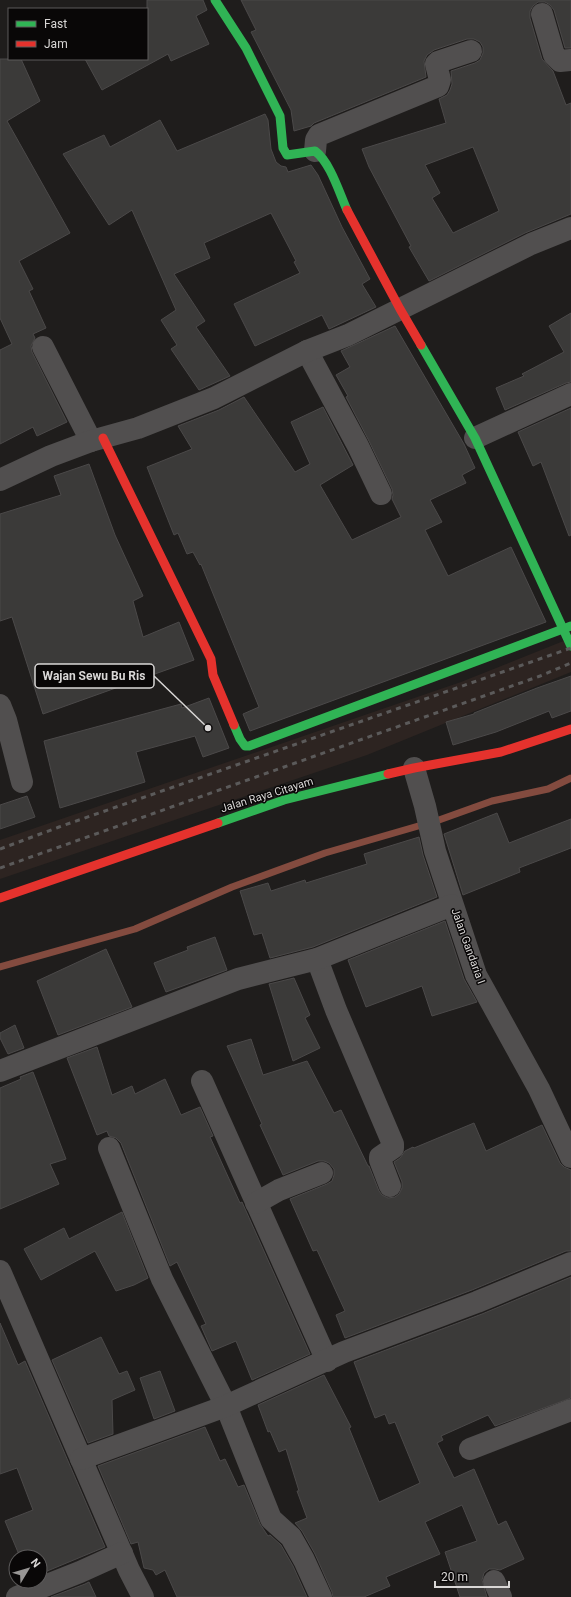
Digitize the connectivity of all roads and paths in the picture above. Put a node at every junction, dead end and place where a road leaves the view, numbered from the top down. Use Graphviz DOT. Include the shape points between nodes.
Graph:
graph roads {
  1 [pos="215,0"];
  2 [pos="542,14"];
  3 [pos="471,51"];
  4 [pos="571,60"];
  5 [pos="315,151"];
  6 [pos="571,228"];
  7 [pos="400,309"];
  8 [pos="43,347"];
  9 [pos="307,352"];
  10 [pos="571,394"];
  11 [pos="475,438"];
  12 [pos="97,440"];
  13 [pos="0,480"];
  14 [pos="381,494"];
  15 [pos="567,627"];
  16 [pos="571,646"];
  17 [pos="0,705"];
  18 [pos="571,729"];
  19 [pos="414,768"];
  20 [pos="22,782"];
  21 [pos="0,898"];
  22 [pos="452,905"];
  23 [pos="316,959"];
  24 [pos="0,1071"];
  25 [pos="202,1081"];
  26 [pos="109,1148"];
  27 [pos="571,1157"];
  28 [pos="322,1173"];
  29 [pos="390,1186"];
  30 [pos="256,1203"];
  31 [pos="571,1263"];
  32 [pos="0,1271"];
  33 [pos="327,1361"];
  34 [pos="226,1406"];
  35 [pos="571,1410"];
  36 [pos="470,1449"];
  37 [pos="81,1459"];
  38 [pos="122,1553"];
  39 [pos="17,1597"];
  40 [pos="143,1597"];
  41 [pos="321,1597"];
  1 -- 5 [label="street" via="246,48 280,116 283,148 287,154"];
  2 -- 4 [label="street" via="554,54 560,61"];
  3 -- 5 [label="street" via="436,64 440,80 438,86 320,135 316,140"];
  5 -- 7 [label="street" via="329,169 353,222"];
  6 -- 7 [label="street" via="531,244"];
  7 -- 9 [label="street"];
  7 -- 11 [label="street"];
  8 -- 12 [label="street"];
  9 -- 12 [label="street" via="214,398 138,428"];
  9 -- 14 [label="street"];
  10 -- 11 [label="street"];
  11 -- 15 [label="street"];
  12 -- 13 [label="street" via="51,456"];
  12 -- 15 [label="street" via="211,659 213,675 240,740 245,746 327,718"];
  15 -- 16 [label="street"];
  17 -- 20 [label="street"];
  18 -- 19 [label="street, Jalan Raya Citayam" via="501,752"];
  19 -- 21 [label="street, Jalan Raya Citayam" via="284,800"];
  19 -- 22 [label="street, Jalan Gandaria I"];
  22 -- 23 [label="street"];
  22 -- 27 [label="street, Jalan Gandaria I" via="476,975 539,1089"];
  23 -- 24 [label="street" via="238,979"];
  23 -- 29 [label="street" via="393,1144 393,1148 380,1156"];
  25 -- 30 [label="street"];
  26 -- 34 [label="street" via="162,1279"];
  28 -- 30 [label="street" via="279,1190"];
  30 -- 33 [label="street"];
  31 -- 33 [label="street" via="344,1352"];
  32 -- 37 [label="street"];
  33 -- 34 [label="street"];
  34 -- 37 [label="street"];
  34 -- 41 [label="street" via="271,1519 291,1537"];
  35 -- 36 [label="street"];
  37 -- 38 [label="street"];
  38 -- 39 [label="street"];
  38 -- 40 [label="street"];
}
